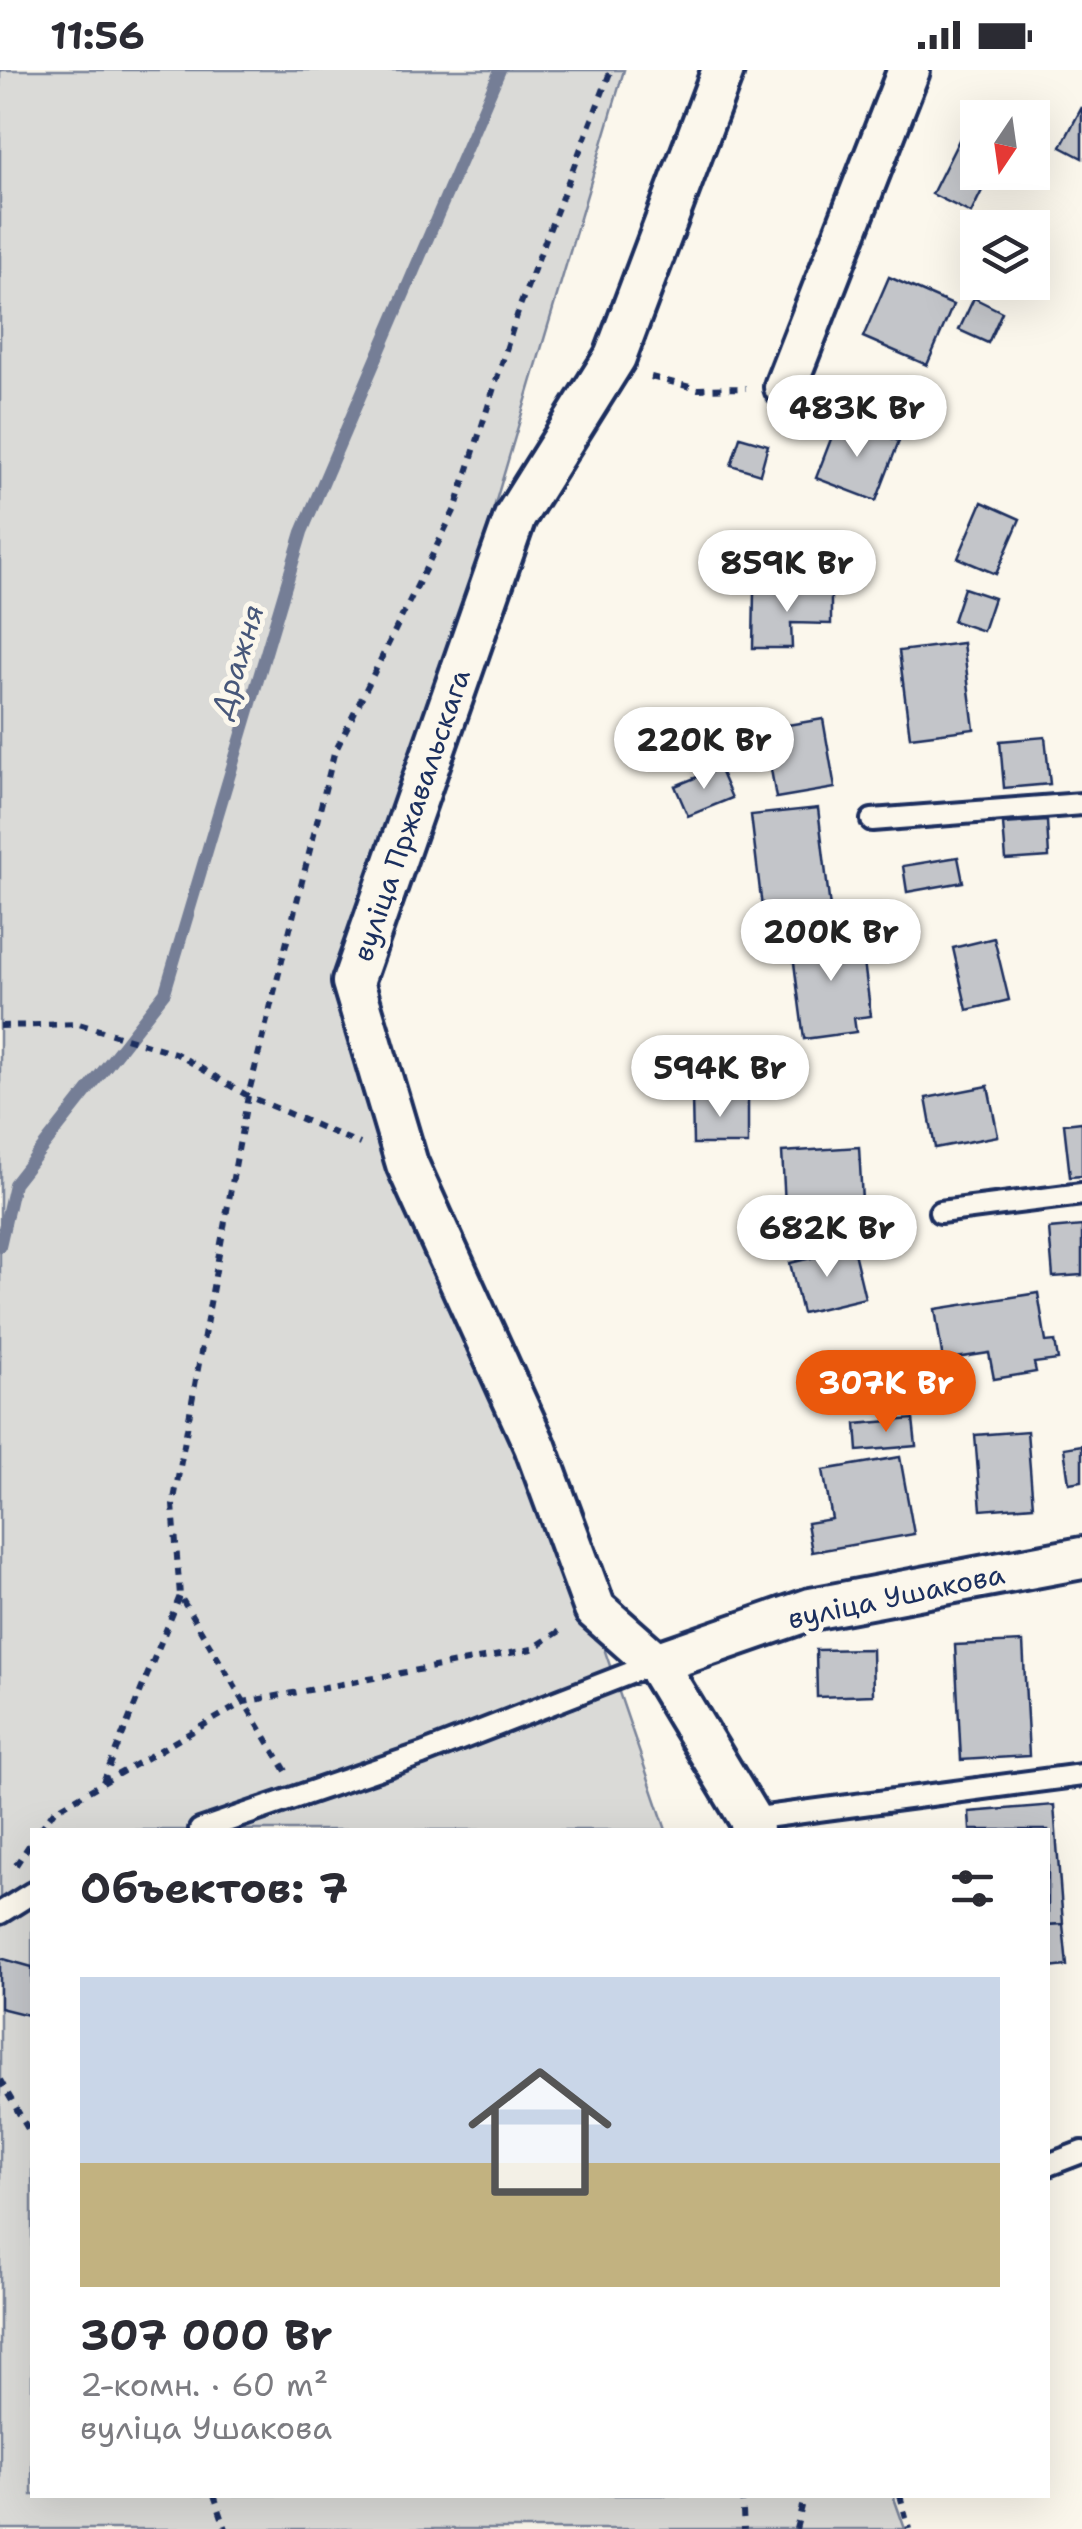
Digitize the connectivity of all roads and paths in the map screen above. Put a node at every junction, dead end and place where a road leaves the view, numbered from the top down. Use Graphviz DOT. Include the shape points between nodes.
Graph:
graph roads {
  1 [pos="723,70"];
  2 [pos="910,70"];
  3 [pos="615,357"];
  4 [pos="785,387"];
  5 [pos="1082,804"];
  6 [pos="872,820"];
  7 [pos="0,1026"];
  8 [pos="407,1164"];
  9 [pos="1082,1194"];
  10 [pos="940,1212"];
  11 [pos="1082,1558"];
  12 [pos="180,1596"];
  13 [pos="595,1609"];
  14 [pos="656,1663"];
  15 [pos="1082,1775"];
  16 [pos="102,1783"];
  17 [pos="751,1825"];
  18 [pos="41,1828"];
  19 [pos="206,1828"];
  20 [pos="30,1894"];
  21 [pos="0,1913"];
  22 [pos="0,2080"];
  23 [pos="30,2132"];
  24 [pos="1082,2152"];
  25 [pos="1050,2164"];
  26 [pos="215,2498"];
  27 [pos="742,2498"];
  28 [pos="804,2498"];
  29 [pos="901,2498"];
  30 [pos="226,2529"];
  31 [pos="744,2529"];
  32 [pos="796,2529"];
  33 [pos="909,2529"];
  1 -- 3 [label="street, вуліца Пржавальскага"];
  2 -- 4 [label="street"];
  3 -- 4 [label="path" via="647,376 698,389"];
  3 -- 8 [label="street, вуліца Пржавальскага" via="515,517 354,982"];
  5 -- 6 [label="lane"];
  7 -- 8 [label="path" via="79,1024 175,1053 248,1096"];
  8 -- 13 [label="street, вуліца Пржавальскага" via="535,1446"];
  9 -- 10 [label="lane"];
  11 -- 14 [label="street, вуліца Ушакова" via="810,1609"];
  12 -- 16 [label="path"];
  13 -- 14 [label="street, вуліца Пржавальскага"];
  13 -- 16 [label="path" via="532,1648 244,1702"];
  14 -- 17 [label="street, вуліца Пржавальскага"];
  14 -- 19 [label="lane"];
  15 -- 17 [label="lane"];
  16 -- 18 [label="path" via="54,1811"];
  20 -- 21 [label="lane"];
  22 -- 23 [label="path"];
  24 -- 25 [label="lane"];
  26 -- 30 [label="path"];
  27 -- 31 [label="path"];
  28 -- 32 [label="path"];
  29 -- 33 [label="path"];
}
